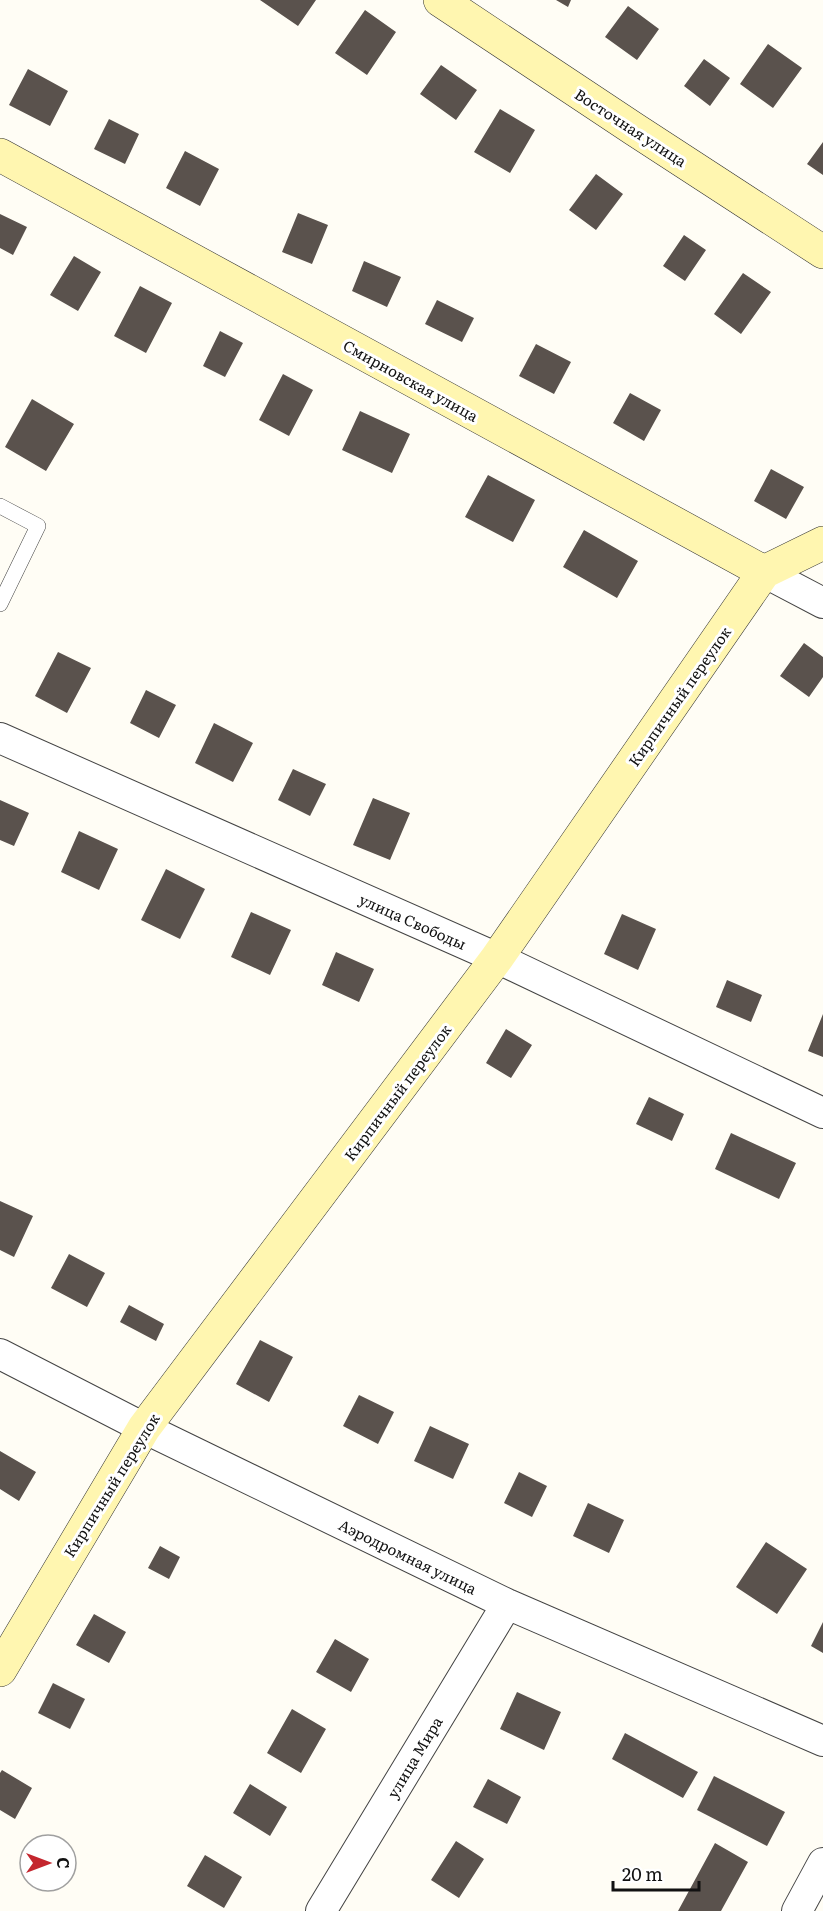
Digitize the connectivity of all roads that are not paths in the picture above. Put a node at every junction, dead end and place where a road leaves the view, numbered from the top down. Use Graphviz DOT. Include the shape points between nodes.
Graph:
graph roads {
  1 [pos="440,0"];
  2 [pos="0,155"];
  3 [pos="823,252"];
  4 [pos="0,506"];
  5 [pos="823,543"];
  6 [pos="764,572"];
  7 [pos="823,603"];
  8 [pos="0,604"];
  9 [pos="0,738"];
  10 [pos="497,958"];
  11 [pos="823,1113"];
  12 [pos="0,1354"];
  13 [pos="144,1428"];
  14 [pos="507,1604"];
  15 [pos="0,1670"];
  16 [pos="823,1741"];
  17 [pos="823,1863"];
  18 [pos="321,1911"];
  19 [pos="797,1911"];
  1 -- 3 [label="street, Восточная улица"];
  2 -- 6 [label="street, Смирновская улица"];
  4 -- 8 [label="lane" via="38,526"];
  5 -- 6 [label="street, Кирпичный переулок"];
  6 -- 7 [label="street, Смирновская улица"];
  6 -- 10 [label="street, Кирпичный переулок"];
  9 -- 10 [label="street, улица Свободы"];
  10 -- 11 [label="street, улица Свободы"];
  10 -- 13 [label="street, Кирпичный переулок"];
  12 -- 13 [label="street, Аэродромная улица"];
  13 -- 14 [label="street, Аэродромная улица"];
  13 -- 15 [label="street, Кирпичный переулок"];
  14 -- 16 [label="street, Аэродромная улица"];
  14 -- 18 [label="street, улица Мира"];
  17 -- 19 [label="street"];
}
